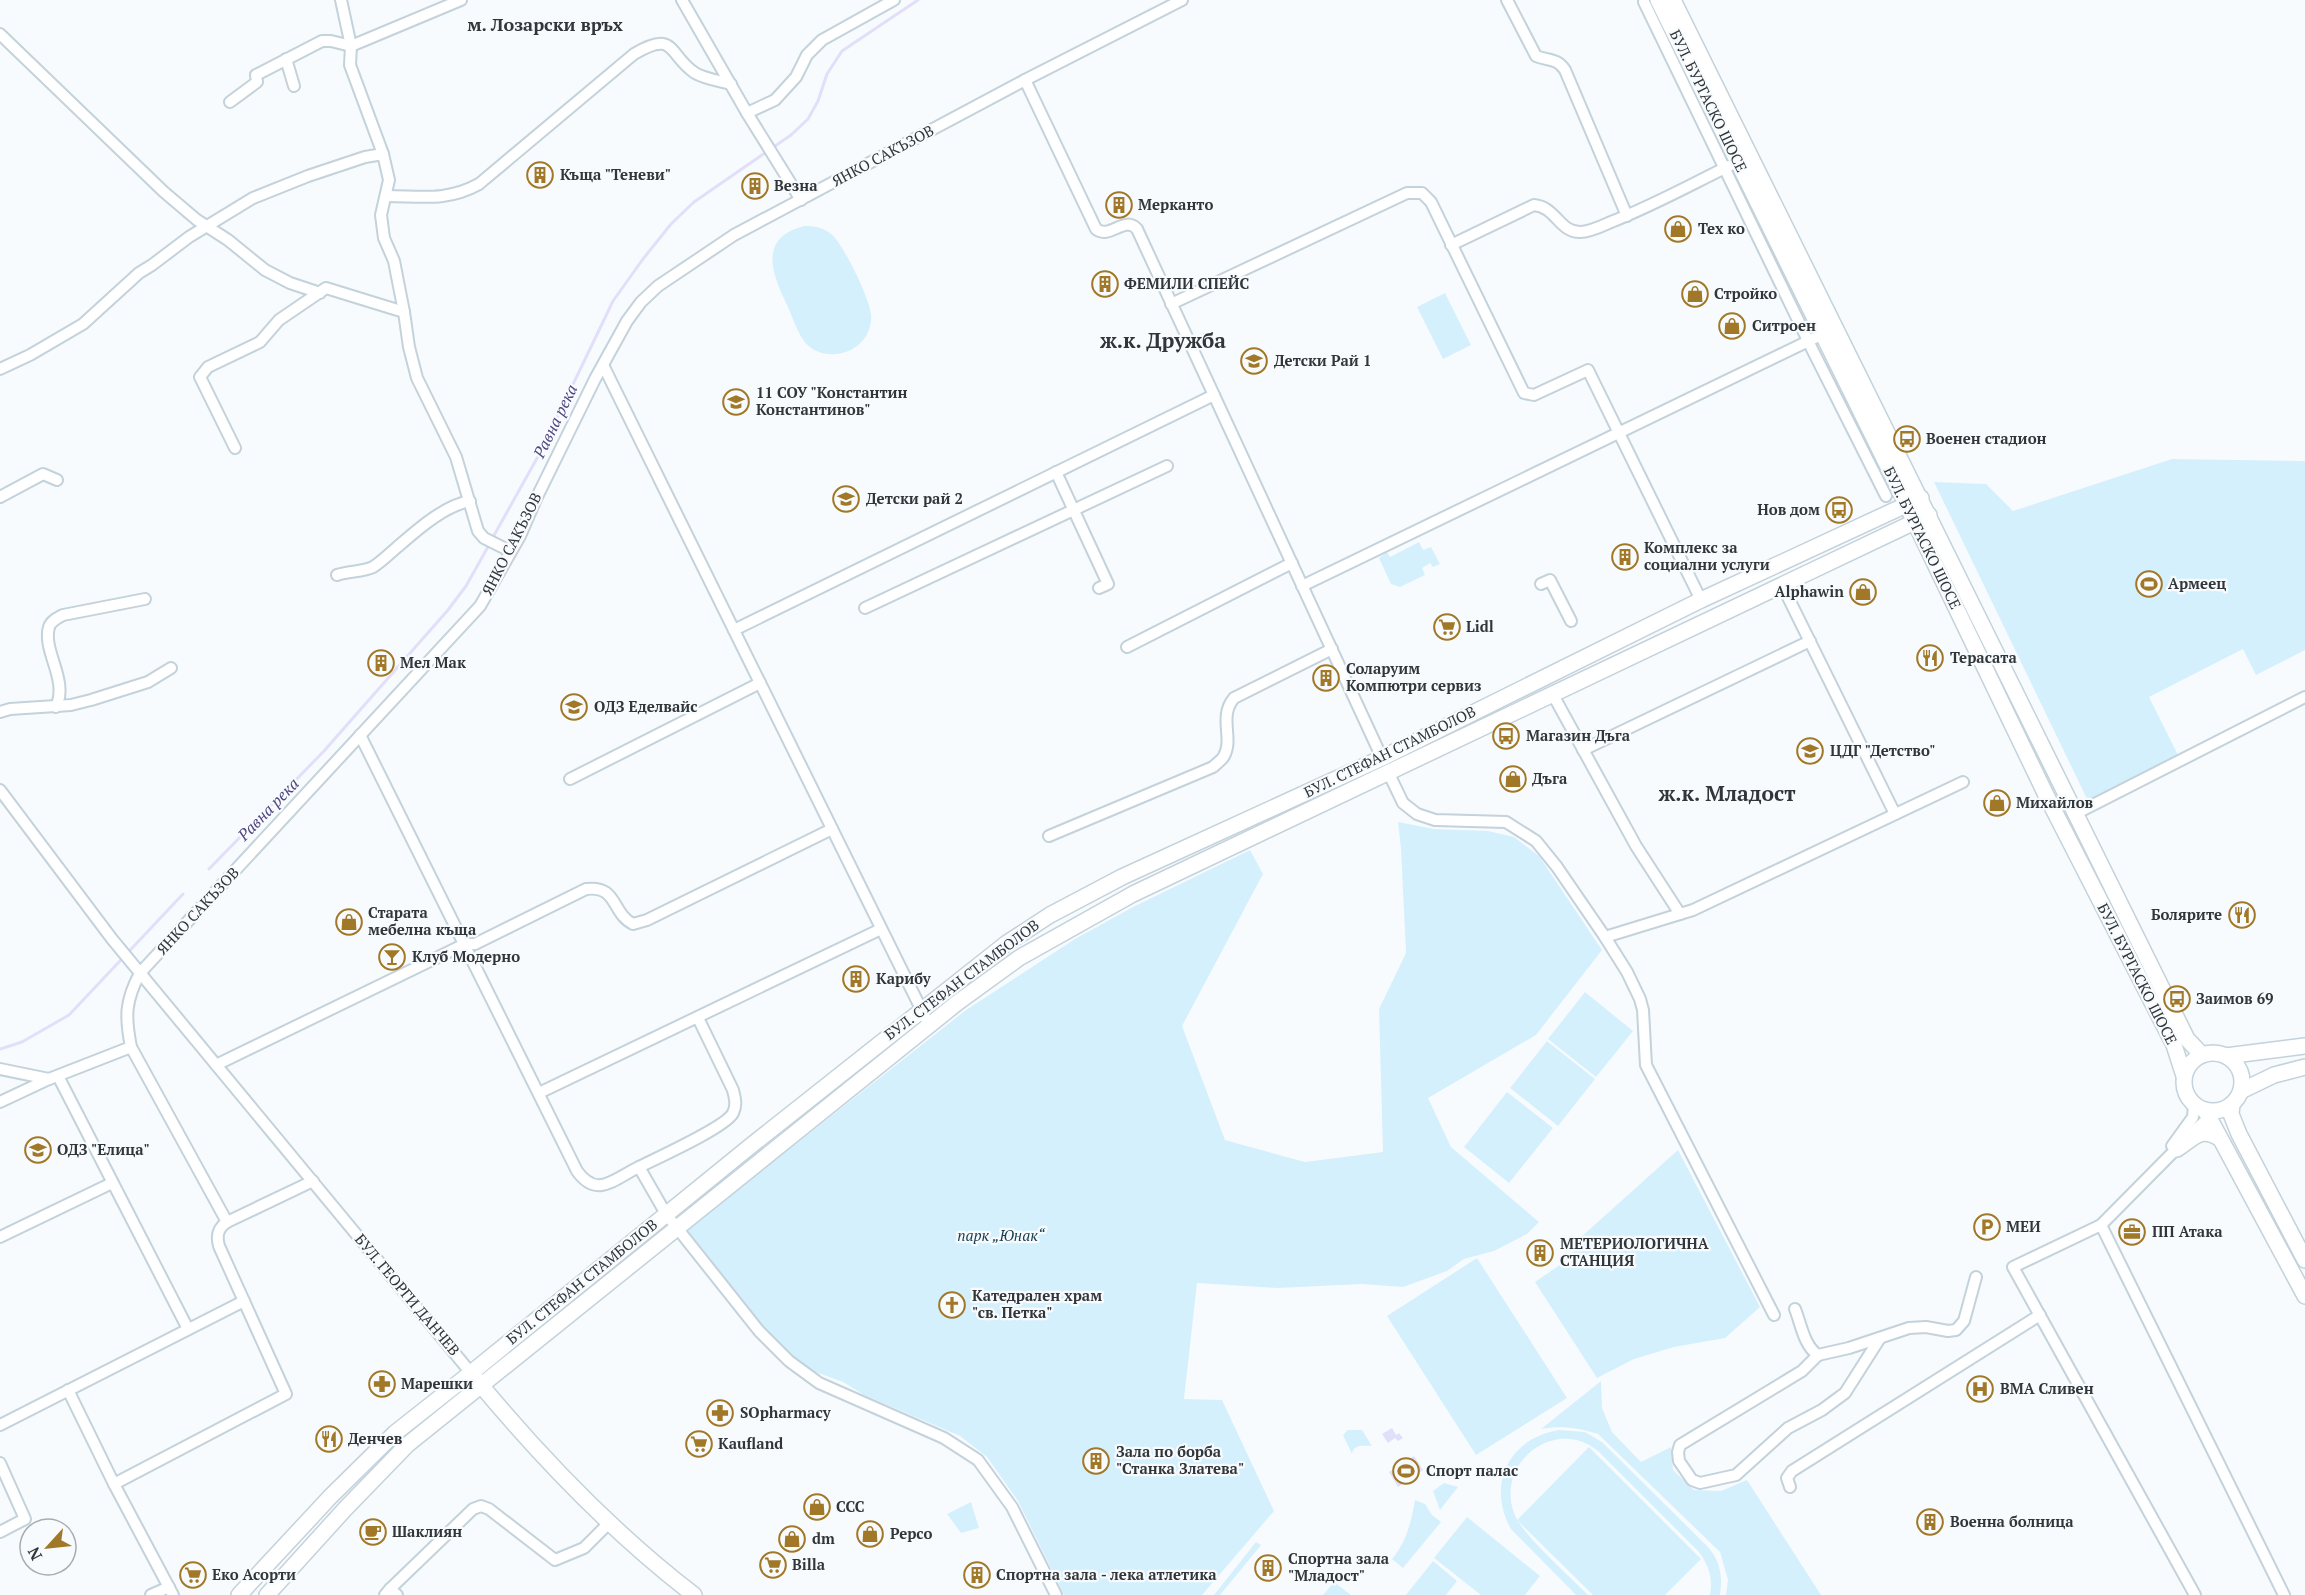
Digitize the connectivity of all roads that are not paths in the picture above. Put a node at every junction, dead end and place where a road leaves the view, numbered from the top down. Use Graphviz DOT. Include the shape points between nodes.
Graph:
graph roads {
  1 [pos="341,0"];
  2 [pos="461,0"];
  3 [pos="682,0"];
  4 [pos="894,0"];
  5 [pos="1182,0"];
  6 [pos="1507,0"];
  7 [pos="1673,0"];
  8 [pos="1651,1"];
  9 [pos="0,34"];
  10 [pos="351,46"];
  11 [pos="286,59"];
  12 [pos="1025,80"];
  13 [pos="731,84"];
  14 [pos="294,86"];
  15 [pos="230,102"];
  16 [pos="747,113"];
  17 [pos="383,154"];
  18 [pos="1731,165"];
  19 [pos="386,196"];
  20 [pos="801,200"];
  21 [pos="1627,216"];
  22 [pos="207,226"];
  23 [pos="1451,245"];
  24 [pos="320,292"];
  25 [pos="1171,304"];
  26 [pos="404,312"];
  27 [pos="1823,334"];
  28 [pos="1809,342"];
  29 [pos="603,364"];
  30 [pos="0,369"];
  31 [pos="1214,395"];
  32 [pos="1618,434"];
  33 [pos="235,448"];
  34 [pos="1167,466"];
  35 [pos="1056,472"];
  36 [pos="57,480"];
  37 [pos="1886,496"];
  38 [pos="0,497"];
  39 [pos="1921,498"];
  40 [pos="470,501"];
  41 [pos="1907,506"];
  42 [pos="1074,510"];
  43 [pos="1929,515"];
  44 [pos="1915,522"];
  45 [pos="505,548"];
  46 [pos="1292,563"];
  47 [pos="337,575"];
  48 [pos="1541,584"];
  49 [pos="1782,585"];
  50 [pos="1302,586"];
  51 [pos="1099,588"];
  52 [pos="145,599"];
  53 [pos="1701,600"];
  54 [pos="866,608"];
  55 [pos="1571,621"];
  56 [pos="734,630"];
  57 [pos="1810,641"];
  58 [pos="1127,647"];
  59 [pos="1332,649"];
  60 [pos="171,668"];
  61 [pos="760,683"];
  62 [pos="1552,693"];
  63 [pos="2305,697"];
  64 [pos="56,707"];
  65 [pos="0,712"];
  66 [pos="360,735"];
  67 [pos="1583,750"];
  68 [pos="1382,758"];
  69 [pos="1389,774"];
  70 [pos="570,779"];
  71 [pos="1963,782"];
  72 [pos="0,790"];
  73 [pos="2077,813"];
  74 [pos="1895,814"];
  75 [pos="832,829"];
  76 [pos="1049,836"];
  77 [pos="1680,914"];
  78 [pos="881,929"];
  79 [pos="1605,937"];
  80 [pos="465,944"];
  81 [pos="140,973"];
  82 [pos="921,1010"];
  83 [pos="698,1018"];
  84 [pos="929,1025"];
  85 [pos="2305,1046"];
  86 [pos="131,1047"];
  87 [pos="2202,1055"];
  88 [pos="2226,1056"];
  89 [pos="216,1065"];
  90 [pos="2305,1067"];
  91 [pos="0,1069"];
  92 [pos="2184,1076"];
  93 [pos="53,1078"];
  94 [pos="2241,1091"];
  95 [pos="539,1093"];
  96 [pos="0,1102"];
  97 [pos="2232,1104"];
  98 [pos="2206,1111"];
  99 [pos="2219,1138"];
  100 [pos="2177,1149"];
  101 [pos="639,1167"];
  102 [pos="2153,1174"];
  103 [pos="313,1181"];
  104 [pos="112,1183"];
  105 [pos="666,1214"];
  106 [pos="227,1222"];
  107 [pos="2101,1225"];
  108 [pos="678,1228"];
  109 [pos="0,1237"];
  110 [pos="2305,1260"];
  111 [pos="1976,1277"];
  112 [pos="2305,1296"];
  113 [pos="244,1300"];
  114 [pos="1795,1309"];
  115 [pos="1774,1315"];
  116 [pos="2040,1315"];
  117 [pos="188,1329"];
  118 [pos="1880,1338"];
  119 [pos="1818,1354"];
  120 [pos="471,1373"];
  121 [pos="481,1385"];
  122 [pos="68,1390"];
  123 [pos="0,1425"];
  124 [pos="0,1463"];
  125 [pos="114,1484"];
  126 [pos="1790,1487"];
  127 [pos="609,1523"];
  128 [pos="0,1532"];
  129 [pos="171,1591"];
  130 [pos="391,1593"];
  131 [pos="151,1595"];
  132 [pos="239,1595"];
  133 [pos="267,1595"];
  134 [pos="694,1595"];
  135 [pos="1056,1595"];
  136 [pos="2195,1595"];
  137 [pos="2284,1595"];
  1 -- 10 [label="street"];
  2 -- 10 [label="street"];
  3 -- 13 [label="street"];
  4 -- 16 [label="street" via="822,40 775,100"];
  5 -- 12 [label="street, ЯНКО САКЪЗОВ"];
  6 -- 21 [label="street" via="1536,56 1560,62 1565,70"];
  7 -- 39 [label="main road, БУЛ. БУРГАСКО ШОСЕ"];
  8 -- 18 [label="main road, БУЛ. БУРГАСКО ШОСЕ"];
  9 -- 22 [label="street" via="164,192"];
  10 -- 11 [label="street" via="322,41"];
  10 -- 17 [label="street" via="350,65"];
  11 -- 14 [label="street"];
  11 -- 15 [label="street" via="256,75 257,81"];
  12 -- 20 [label="street, ЯНКО САКЪЗОВ"];
  12 -- 25 [label="street" via="1095,229 1103,233 1127,224 1135,226"];
  13 -- 16 [label="street"];
  13 -- 19 [label="street" via="695,73 660,43 648,46 479,184 443,197"];
  16 -- 20 [label="street"];
  17 -- 19 [label="street" via="389,180"];
  17 -- 22 [label="street" via="308,176 264,194"];
  18 -- 21 [label="street"];
  18 -- 27 [label="main road, БУЛ. БУРГАСКО ШОСЕ"];
  18 -- 28 [label="street"];
  19 -- 26 [label="street" via="381,215 384,238 394,261"];
  20 -- 29 [label="street, ЯНКО САКЪЗОВ" via="734,235 658,286 627,321"];
  21 -- 23 [label="street" via="1581,232 1570,230 1544,206 1534,205"];
  22 -- 24 [label="street" via="265,270"];
  22 -- 30 [label="street" via="139,273 83,324"];
  23 -- 25 [label="street" via="1429,198 1412,192"];
  23 -- 32 [label="street" via="1522,390 1534,395 1588,370"];
  24 -- 26 [label="street" via="326,288"];
  24 -- 33 [label="street" via="279,320 260,342 208,366 200,376"];
  25 -- 31 [label="street"];
  26 -- 40 [label="street" via="417,378 456,457"];
  27 -- 28 [label="street"];
  27 -- 41 [label="main road, БУЛ. БУРГАСКО ШОСЕ"];
  28 -- 32 [label="street"];
  28 -- 37 [label="street"];
  29 -- 45 [label="street, ЯНКО САКЪЗОВ" via="520,536"];
  29 -- 56 [label="street"];
  31 -- 35 [label="street"];
  31 -- 46 [label="street"];
  32 -- 50 [label="street"];
  32 -- 53 [label="street"];
  34 -- 42 [label="street"];
  35 -- 42 [label="street"];
  35 -- 56 [label="street"];
  36 -- 38 [label="street" via="43,474"];
  39 -- 41 [label="main road, БУЛ. СТЕФАН СТАМБОЛОВ"];
  39 -- 43 [label="main road, БУЛ. БУРГАСКО ШОСЕ"];
  40 -- 45 [label="street" via="478,531"];
  40 -- 47 [label="street" via="445,511 376,566"];
  41 -- 44 [label="main road, БУЛ. БУРГАСКО ШОСЕ"];
  41 -- 53 [label="main road, БУЛ. СТЕФАН СТАМБОЛОВ"];
  42 -- 51 [label="street" via="1108,584"];
  42 -- 54 [label="street"];
  43 -- 44 [label="main road, БУЛ. СТЕФАН СТАМБОЛОВ"];
  43 -- 73 [label="main road, БУЛ. БУРГАСКО ШОСЕ"];
  44 -- 49 [label="main road, БУЛ. СТЕФАН СТАМБОЛОВ"];
  44 -- 92 [label="main road, БУЛ. БУРГАСКО ШОСЕ" via="2046,795 2176,1051"];
  45 -- 66 [label="street, ЯНКО САКЪЗОВ" via="499,575 480,606"];
  46 -- 50 [label="street"];
  46 -- 58 [label="street"];
  48 -- 55 [label="street" via="1550,580"];
  49 -- 57 [label="street"];
  49 -- 62 [label="main road, БУЛ. СТЕФАН СТАМБОЛОВ"];
  50 -- 59 [label="street"];
  52 -- 64 [label="street" via="63,615 52,621 48,638 61,688"];
  53 -- 68 [label="main road, БУЛ. СТЕФАН СТАМБОЛОВ"];
  56 -- 61 [label="street"];
  57 -- 67 [label="street"];
  57 -- 74 [label="street"];
  59 -- 68 [label="street"];
  59 -- 76 [label="street" via="1234,698 1227,707 1224,757 1213,767"];
  60 -- 64 [label="street" via="138,685"];
  61 -- 70 [label="street"];
  61 -- 75 [label="street"];
  62 -- 67 [label="street"];
  62 -- 69 [label="main road, БУЛ. СТЕФАН СТАМБОЛОВ"];
  63 -- 73 [label="street"];
  64 -- 65 [label="street"];
  66 -- 80 [label="street"];
  66 -- 81 [label="street, ЯНКО САКЪЗОВ"];
  67 -- 77 [label="street" via="1636,846"];
  68 -- 69 [label="main road"];
  68 -- 82 [label="main road, БУЛ. СТЕФАН СТАМБОЛОВ" via="1122,877 1050,915"];
  69 -- 79 [label="street" via="1403,803 1417,814 1436,820 1506,822 1522,830 1557,867"];
  69 -- 84 [label="main road, БУЛ. СТЕФАН СТАМБОЛОВ" via="1123,899 1019,958"];
  71 -- 74 [label="street"];
  72 -- 81 [label="street, БУЛ. ГЕОРГИ ДАНЧЕВ"];
  73 -- 87 [label="main road, БУЛ. БУРГАСКО ШОСЕ" via="2187,1039"];
  74 -- 77 [label="street"];
  75 -- 78 [label="street"];
  75 -- 80 [label="street" via="647,920 633,924 623,920 609,893 586,889 475,944"];
  77 -- 79 [label="street"];
  78 -- 82 [label="street"];
  78 -- 83 [label="street"];
  79 -- 115 [label="street" via="1640,999 1646,1065"];
  80 -- 89 [label="street"];
  80 -- 95 [label="street"];
  81 -- 86 [label="street" via="130,991 126,1021"];
  81 -- 89 [label="street, БУЛ. ГЕОРГИ ДАНЧЕВ"];
  82 -- 84 [label="street"];
  82 -- 105 [label="main road, БУЛ. СТЕФАН СТАМБОЛОВ"];
  83 -- 95 [label="street"];
  83 -- 101 [label="street" via="733,1090 735,1111 723,1124"];
  84 -- 108 [label="main road, БУЛ. СТЕФАН СТАМБОЛОВ"];
  85 -- 88 [label="main road"];
  86 -- 93 [label="street"];
  86 -- 106 [label="street"];
  87 -- 88 [label="main road"];
  87 -- 92 [label="main road"];
  88 -- 94 [label="main road" via="2240,1070"];
  89 -- 103 [label="street, БУЛ. ГЕОРГИ ДАНЧЕВ"];
  90 -- 94 [label="main road" via="2274,1075"];
  91 -- 93 [label="street"];
  92 -- 98 [label="main road" via="2186,1091"];
  93 -- 96 [label="street"];
  93 -- 104 [label="street"];
  94 -- 97 [label="main road"];
  95 -- 101 [label="street" via="585,1181 601,1186"];
  97 -- 98 [label="main road"];
  97 -- 110 [label="main road" via="2231,1114 2239,1134"];
  98 -- 99 [label="main road"];
  98 -- 100 [label="street"];
  98 -- 102 [label="street" via="2193,1117"];
  99 -- 100 [label="main road" via="2210,1132 2200,1133"];
  99 -- 112 [label="main road"];
  100 -- 102 [label="street"];
  101 -- 105 [label="street"];
  102 -- 107 [label="street"];
  103 -- 106 [label="street"];
  103 -- 120 [label="street, БУЛ. ГЕОРГИ ДАНЧЕВ"];
  104 -- 109 [label="street"];
  104 -- 117 [label="street"];
  105 -- 108 [label="street"];
  105 -- 120 [label="main road, БУЛ. СТЕФАН СТАМБОЛОВ"];
  106 -- 113 [label="street" via="219,1229 217,1240"];
  107 -- 116 [label="street" via="2013,1267"];
  107 -- 137 [label="street"];
  108 -- 121 [label="main road, БУЛ. СТЕФАН СТАМБОЛОВ"];
  108 -- 135 [label="street" via="768,1341 811,1378 944,1438 978,1460 1012,1508"];
  111 -- 118 [label="street" via="1964,1321 1956,1329 1908,1328"];
  113 -- 117 [label="street"];
  113 -- 125 [label="street" via="286,1394"];
  114 -- 119 [label="street" via="1811,1348"];
  116 -- 126 [label="street" via="1792,1471 1787,1478"];
  116 -- 136 [label="street"];
  117 -- 122 [label="street"];
  118 -- 119 [label="street"];
  118 -- 119 [label="street" via="1851,1385 1831,1403 1788,1428 1736,1475 1700,1483 1692,1480 1679,1461 1680,1446 1802,1371"];
  120 -- 121 [label="main road, БУЛ. ГЕОРГИ ДАНЧЕВ"];
  120 -- 132 [label="main road, БУЛ. СТЕФАН СТАМБОЛОВ" via="395,1433"];
  121 -- 127 [label="main road, БУЛ. ГЕОРГИ ДАНЧЕВ"];
  121 -- 133 [label="main road, БУЛ. СТЕФАН СТАМБОЛОВ" via="407,1445"];
  122 -- 123 [label="street"];
  122 -- 125 [label="street"];
  124 -- 128 [label="street" via="25,1519"];
  125 -- 129 [label="street"];
  127 -- 130 [label="street" via="584,1548 555,1560 481,1506 473,1509"];
  127 -- 134 [label="main road, БУЛ. ГЕОРГИ ДАНЧЕВ"];
  129 -- 131 [label="street"];
}
